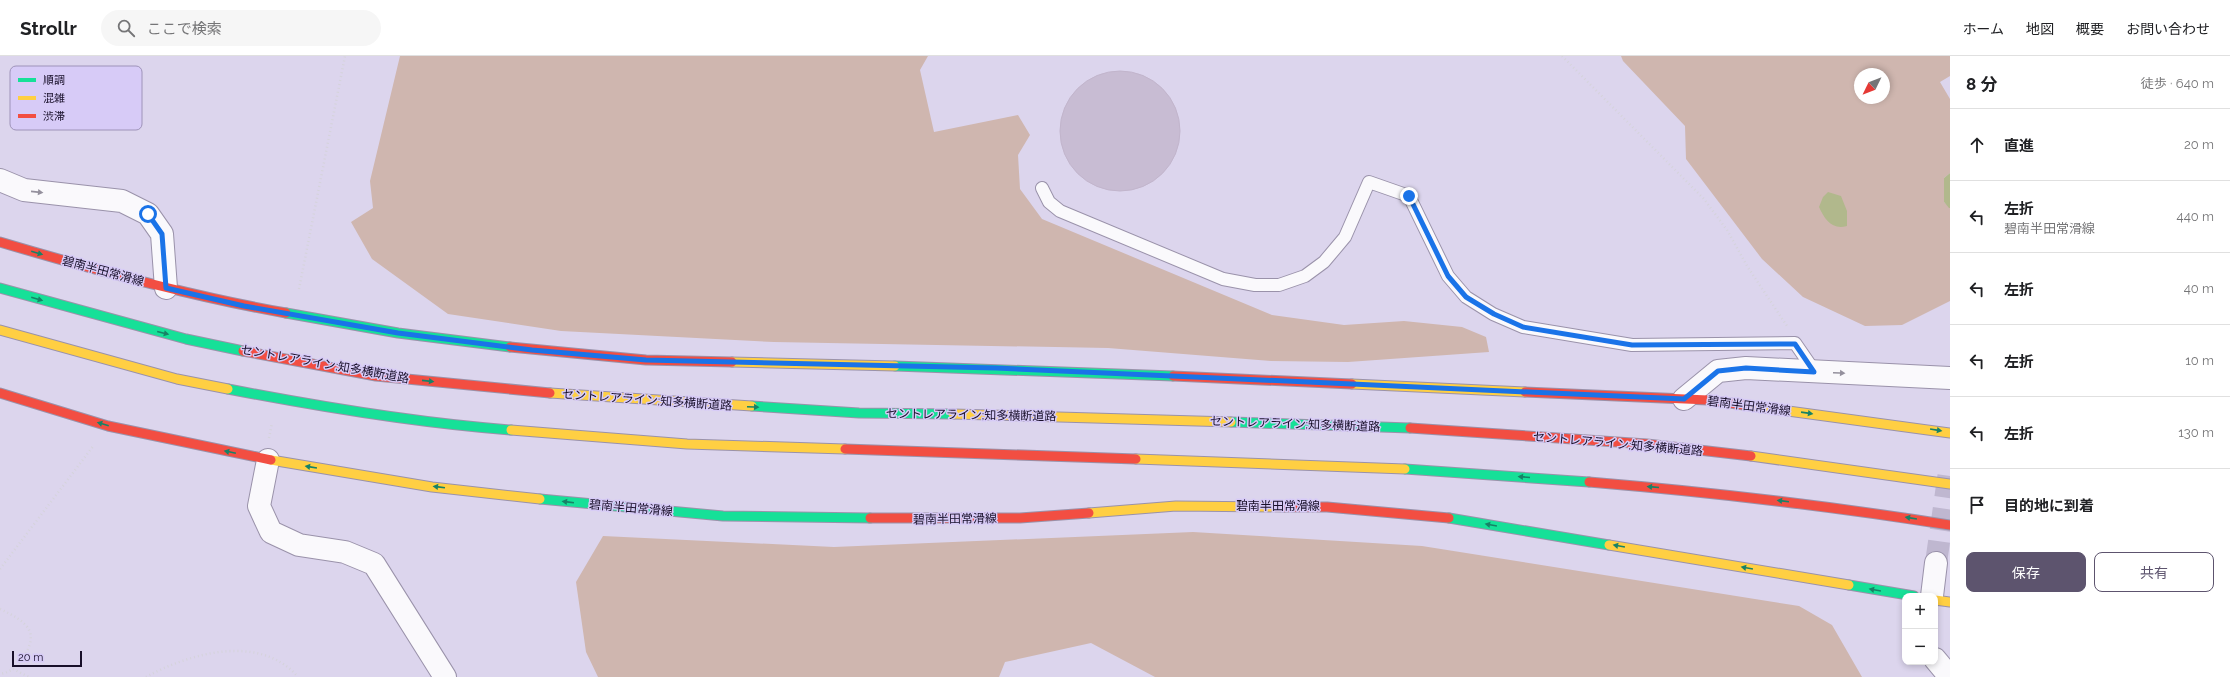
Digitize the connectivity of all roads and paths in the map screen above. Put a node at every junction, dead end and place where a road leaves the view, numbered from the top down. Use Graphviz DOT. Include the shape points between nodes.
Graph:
graph roads {
  1 [pos="345,56"];
  2 [pos="1562,56"];
  3 [pos="0,180"];
  4 [pos="1042,188"];
  5 [pos="0,242"];
  6 [pos="0,288"];
  7 [pos="166,288"];
  8 [pos="299,289"];
  9 [pos="0,330"];
  10 [pos="1795,344"];
  11 [pos="1814,372"];
  12 [pos="1950,378"];
  13 [pos="0,393"];
  14 [pos="1684,399"];
  15 [pos="108,426"];
  16 [pos="1950,433"];
  17 [pos="268,460"];
  18 [pos="1950,484"];
  19 [pos="1950,525"];
  20 [pos="1936,563"];
  21 [pos="0,569"];
  22 [pos="1932,593"];
  23 [pos="1902,594"];
  24 [pos="1938,600"];
  25 [pos="1950,602"];
  26 [pos="0,609"];
  27 [pos="1938,663"];
  28 [pos="13,669"];
  29 [pos="0,674"];
  30 [pos="28,677"];
  31 [pos="146,677"];
  32 [pos="298,677"];
  33 [pos="445,677"];
  34 [pos="1950,677"];
  1 -- 8 [label="path"];
  2 -- 10 [label="path" via="1704,198 1792,333"];
  3 -- 7 [label="street, one-way" via="24,190 122,201 148,214 162,234"];
  4 -- 10 [label="lane" via="1050,202 1060,211 1223,279 1255,285 1279,285 1305,276 1328,257 1345,237 1369,182 1409,196 1448,276 1466,297 1494,314 1523,327 1632,345"];
  5 -- 7 [label="main road, 碧南半田常滑線, one-way"];
  6 -- 18 [label="main road, セントレアライン;知多横断道路, one-way" via="186,339 290,360 376,376 543,393 859,413 1057,416 1407,428 1647,444 1802,462"];
  7 -- 14 [label="main road, 碧南半田常滑線" via="244,306 398,333 532,350 646,360 996,368"];
  19 -- 9 [label="main road, one-way" via="1869,512 1678,489 1445,470 687,444 466,427 278,399 177,380"];
  10 -- 11 [label="lane"];
  11 -- 12 [label="street, one-way"];
  11 -- 14 [label="street" via="1746,368 1718,371"];
  15 -- 13 [label="main road, 碧南半田常滑線, one-way"];
  14 -- 16 [label="main road, 碧南半田常滑線, one-way" via="1708,400"];
  17 -- 15 [label="main road, 碧南半田常滑線, one-way"];
  15 -- 21 [label="path"];
  23 -- 17 [label="main road, 碧南半田常滑線, one-way" via="1456,519 1327,507 1176,506 1020,518 723,516 607,507 440,488"];
  17 -- 33 [label="street" via="258,506 271,532 299,545 345,552 374,564"];
  20 -- 22 [label="street"];
  24 -- 25 [label="main road"];
  26 -- 28 [label="path" via="24,623 31,635 31,647"];
  27 -- 34 [label="street"];
  28 -- 29 [label="path"];
  28 -- 30 [label="path"];
  31 -- 32 [label="path" via="177,661 239,651 268,654"];
}
